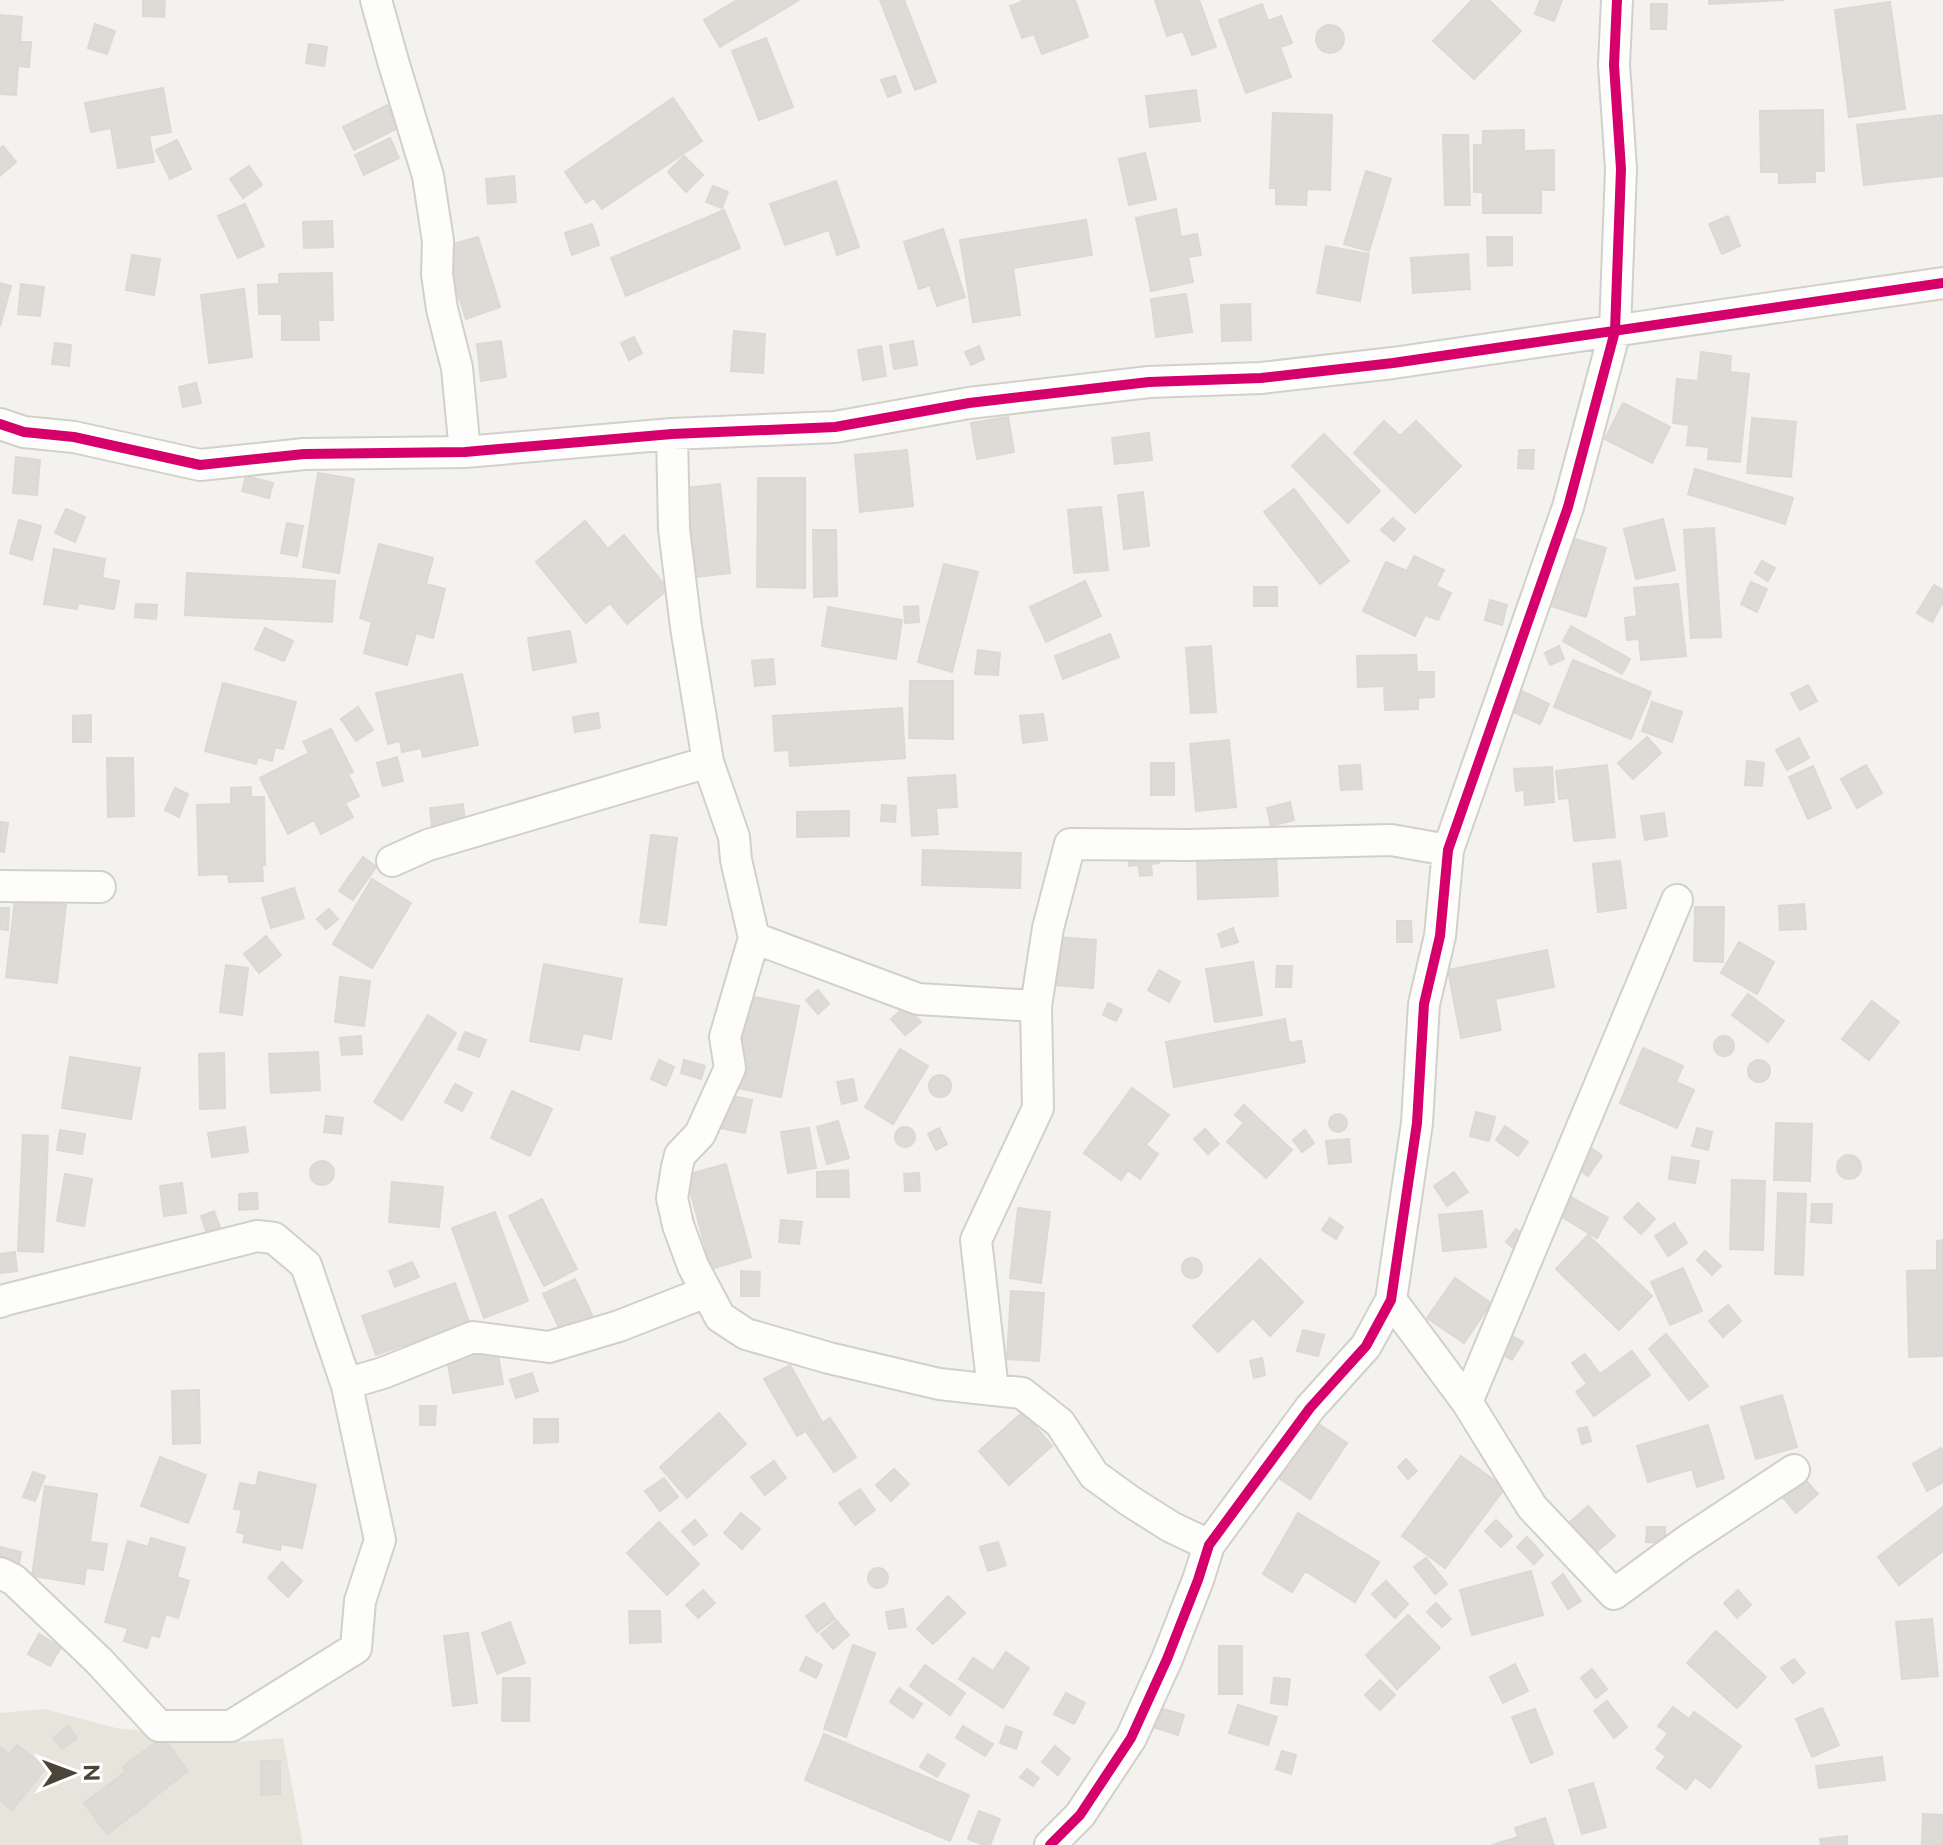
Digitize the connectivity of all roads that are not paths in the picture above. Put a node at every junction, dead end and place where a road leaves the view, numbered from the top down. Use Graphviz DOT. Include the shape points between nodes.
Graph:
graph roads {
  1 [pos="376,0"];
  2 [pos="1617,0"];
  3 [pos="1943,283"];
  4 [pos="1615,331"];
  5 [pos="0,424"];
  6 [pos="672,434"];
  7 [pos="465,452"];
  8 [pos="708,762"];
  9 [pos="1448,850"];
  10 [pos="392,861"];
  11 [pos="0,886"];
  12 [pos="100,887"];
  13 [pos="1677,900"];
  14 [pos="754,938"];
  15 [pos="1036,1006"];
  16 [pos="706,1292"];
  17 [pos="1391,1300"];
  18 [pos="0,1302"];
  19 [pos="347,1386"];
  20 [pos="993,1390"];
  21 [pos="1467,1402"];
  22 [pos="1794,1470"];
  23 [pos="1209,1545"];
  24 [pos="0,1573"];
  25 [pos="1050,1845"];
  1 -- 7 [label="street" via="428,176 438,241 437,274 457,368"];
  2 -- 4 [label="street" via="1614,65 1621,169"];
  3 -- 4 [label="street"];
  4 -- 6 [label="street" via="1275,377 1149,382 969,403 835,427"];
  4 -- 9 [label="street" via="1568,507"];
  5 -- 7 [label="street" via="200,465 304,454"];
  6 -- 7 [label="street"];
  6 -- 8 [label="street" via="674,529"];
  8 -- 10 [label="street" via="428,845"];
  8 -- 14 [label="street" via="734,837"];
  9 -- 15 [label="street" via="1391,840 1070,844 1048,928"];
  9 -- 17 [label="street" via="1440,936 1424,1004 1417,1123"];
  11 -- 12 [label="street"];
  13 -- 21 [label="street"];
  14 -- 15 [label="street" via="918,999"];
  14 -- 16 [label="street" via="725,1037 730,1068 700,1134 680,1155 672,1198"];
  15 -- 20 [label="street" via="1038,1108 976,1240"];
  16 -- 19 [label="street" via="549,1347 473,1337"];
  16 -- 20 [label="street" via="720,1317 746,1334 939,1384"];
  17 -- 21 [label="street"];
  17 -- 23 [label="street" via="1366,1346 1310,1408"];
  18 -- 19 [label="street" via="257,1236 274,1238 306,1265"];
  19 -- 24 [label="street" via="380,1540 360,1601 356,1648 231,1726 159,1726 99,1661 14,1580"];
  20 -- 23 [label="street" via="1022,1393 1060,1423 1094,1475 1171,1527"];
  21 -- 22 [label="street" via="1532,1507 1614,1594"];
  23 -- 25 [label="street" via="1131,1738 1080,1815"];
}
